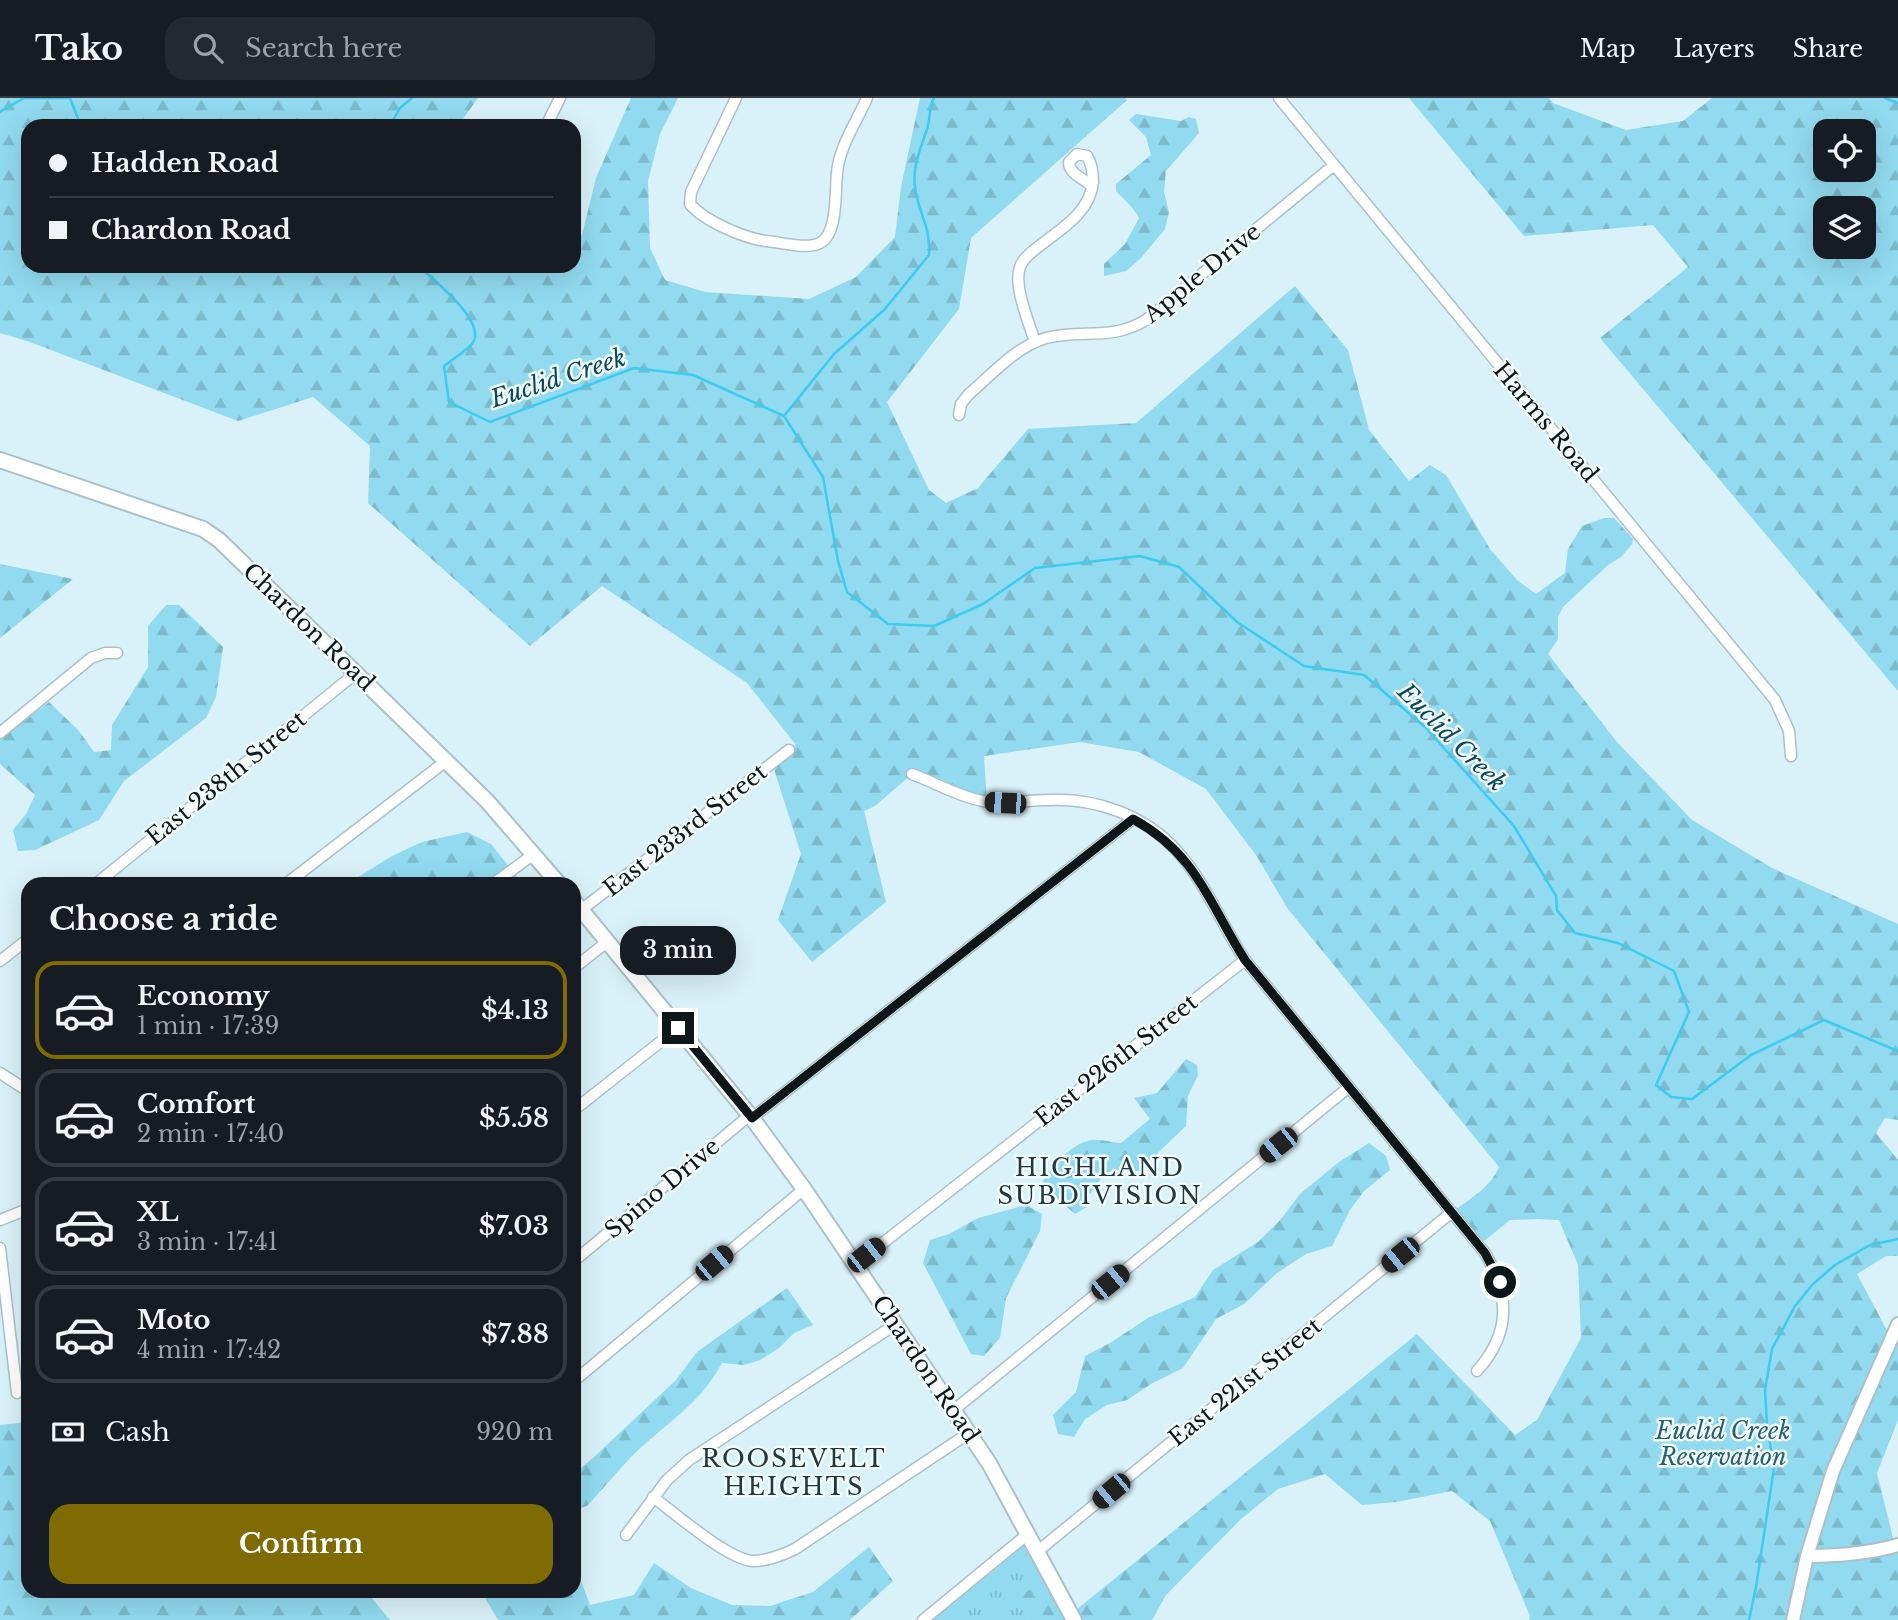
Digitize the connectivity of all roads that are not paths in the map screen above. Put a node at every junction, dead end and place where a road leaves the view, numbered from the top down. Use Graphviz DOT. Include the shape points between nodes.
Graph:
graph roads {
  1 [pos="560,98"];
  2 [pos="736,98"];
  3 [pos="867,98"];
  4 [pos="1279,98"];
  5 [pos="550,119"];
  6 [pos="1334,165"];
  7 [pos="1092,186"];
  8 [pos="1035,342"];
  9 [pos="959,415"];
  10 [pos="0,460"];
  11 [pos="117,653"];
  12 [pos="356,673"];
  13 [pos="0,733"];
  14 [pos="789,750"];
  15 [pos="1791,756"];
  16 [pos="446,761"];
  17 [pos="912,774"];
  18 [pos="1133,819"];
  19 [pos="534,853"];
  20 [pos="105,877"];
  21 [pos="295,877"];
  22 [pos="502,877"];
  23 [pos="553,877"];
  24 [pos="581,904"];
  25 [pos="581,910"];
  26 [pos="607,942"];
  27 [pos="21,944"];
  28 [pos="1245,960"];
  29 [pos="0,961"];
  30 [pos="581,962"];
  31 [pos="678,1028"];
  32 [pos="0,1073"];
  33 [pos="21,1086"];
  34 [pos="1349,1087"];
  35 [pos="581,1104"];
  36 [pos="751,1116"];
  37 [pos="804,1189"];
  38 [pos="21,1212"];
  39 [pos="1452,1212"];
  40 [pos="0,1220"];
  41 [pos="0,1248"];
  42 [pos="581,1255"];
  43 [pos="856,1264"];
  44 [pos="896,1324"];
  45 [pos="1898,1324"];
  46 [pos="1477,1371"];
  47 [pos="581,1375"];
  48 [pos="17,1393"];
  49 [pos="954,1410"];
  50 [pos="969,1433"];
  51 [pos="653,1497"];
  52 [pos="1029,1533"];
  53 [pos="626,1535"];
  54 [pos="1898,1545"];
  55 [pos="1038,1551"];
  56 [pos="1808,1556"];
  57 [pos="923,1620"];
  58 [pos="1074,1620"];
  59 [pos="1793,1620"];
  1 -- 5 [label="street"];
  2 -- 3 [label="street" via="691,192 690,204 698,213 751,239 806,245 820,243 833,225 837,168"];
  4 -- 6 [label="street, Harms Road"];
  6 -- 8 [label="street, Apple Drive" via="1146,320 1119,332"];
  6 -- 15 [label="street, Harms Road" via="1776,700 1789,732"];
  7 -- 8 [label="street" via="1082,211 1020,265 1019,287"];
  8 -- 9 [label="street, Apple Drive" via="968,395"];
  10 -- 12 [label="main road, Chardon Road" via="203,529"];
  11 -- 13 [label="street" via="91,658"];
  12 -- 16 [label="main road, Chardon Road"];
  12 -- 20 [label="street, East 238th Street"];
  14 -- 24 [label="street, East 233rd Street"];
  16 -- 19 [label="main road, Chardon Road"];
  16 -- 21 [label="street"];
  17 -- 18 [label="street" via="987,802 1076,799"];
  18 -- 28 [label="street" via="1176,849 1197,876"];
  18 -- 36 [label="street, Spino Drive"];
  19 -- 22 [label="street"];
  19 -- 23 [label="main road, Chardon Road"];
  25 -- 26 [label="main road, Chardon Road"];
  26 -- 30 [label="street"];
  26 -- 31 [label="main road, Chardon Road"];
  27 -- 29 [label="street"];
  28 -- 34 [label="street"];
  28 -- 43 [label="street, East 226th Street"];
  31 -- 35 [label="street"];
  31 -- 36 [label="main road, Chardon Road"];
  32 -- 33 [label="street"];
  34 -- 39 [label="street"];
  34 -- 49 [label="street"];
  36 -- 37 [label="main road, Chardon Road"];
  36 -- 42 [label="street, Spino Drive"];
  37 -- 43 [label="main road, Chardon Road"];
  37 -- 47 [label="street"];
  38 -- 40 [label="street"];
  39 -- 46 [label="street" via="1495,1269 1503,1296 1499,1338"];
  39 -- 55 [label="street, East 221st Street"];
  41 -- 48 [label="street"];
  43 -- 44 [label="main road, Chardon Road"];
  44 -- 49 [label="main road, Chardon Road"];
  44 -- 51 [label="street" via="689,1460"];
  45 -- 56 [label="street" via="1833,1471"];
  49 -- 50 [label="main road, Chardon Road"];
  50 -- 51 [label="street" via="795,1549 767,1560 752,1561 727,1552"];
  50 -- 52 [label="main road, Chardon Road"];
  51 -- 53 [label="street"];
  52 -- 55 [label="main road, Chardon Road"];
  52 -- 57 [label="street"];
  54 -- 56 [label="street" via="1861,1554"];
  55 -- 58 [label="main road, Chardon Road"];
  56 -- 59 [label="street"];
}
